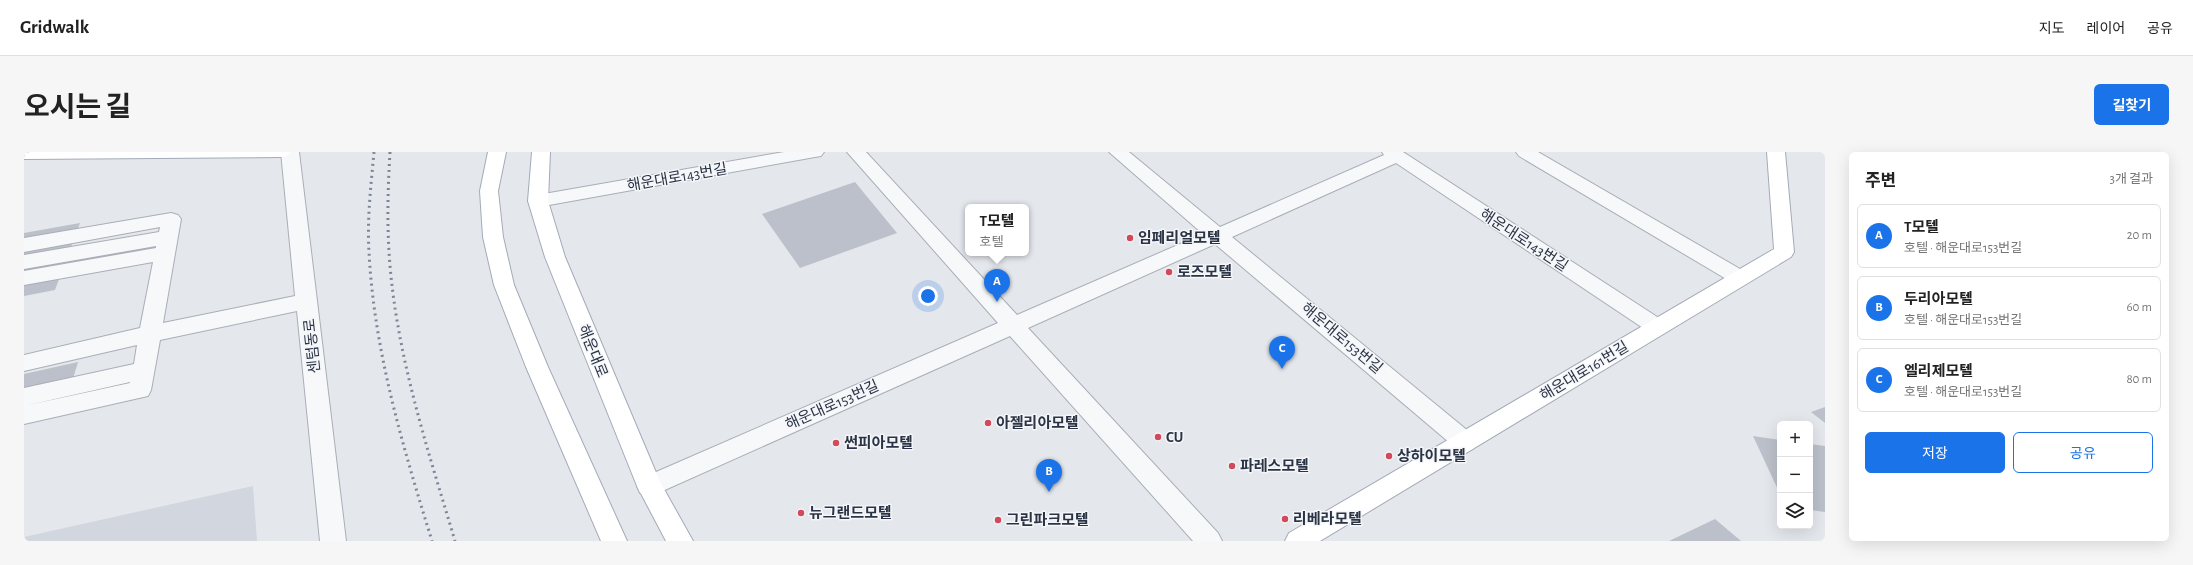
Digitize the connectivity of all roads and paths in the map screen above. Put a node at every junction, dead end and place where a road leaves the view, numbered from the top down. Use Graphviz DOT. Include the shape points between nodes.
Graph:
graph roads {
  1 [pos="281,152"];
  2 [pos="290,152"];
  3 [pos="497,152"];
  4 [pos="541,152"];
  5 [pos="815,152"];
  6 [pos="856,152"];
  7 [pos="1118,152"];
  8 [pos="1525,152"];
  9 [pos="1776,152"];
  10 [pos="24,154"];
  11 [pos="1394,154"];
  12 [pos="538,201"];
  13 [pos="1218,235"];
  14 [pos="24,245"];
  15 [pos="166,245"];
  16 [pos="24,262"];
  17 [pos="24,278"];
  18 [pos="1740,278"];
  19 [pos="306,301"];
  20 [pos="1015,325"];
  21 [pos="1657,327"];
  22 [pos="150,334"];
  23 [pos="24,351"];
  24 [pos="24,363"];
  25 [pos="144,370"];
  26 [pos="24,397"];
  27 [pos="24,415"];
  28 [pos="1465,442"];
  29 [pos="649,486"];
  30 [pos="333,541"];
  31 [pos="614,541"];
  32 [pos="680,541"];
  33 [pos="1209,541"];
  34 [pos="1298,541"];
  1 -- 10 [label="main road"];
  2 -- 19 [label="street, 센텀동로"];
  3 -- 31 [label="main road" via="490,191 493,237 504,285 537,367"];
  4 -- 12 [label="main road, 해운대로"];
  5 -- 12 [label="street, 해운대로143번길"];
  6 -- 20 [label="street"];
  7 -- 13 [label="street, 해운대로153번길"];
  8 -- 18 [label="street"];
  9 -- 18 [label="main road, 해운대로161번길" via="1784,252"];
  11 -- 13 [label="street, 해운대로153번길"];
  11 -- 21 [label="street, 해운대로143번길"];
  12 -- 29 [label="main road, 해운대로" via="555,257"];
  13 -- 20 [label="street, 해운대로153번길"];
  13 -- 28 [label="street, 해운대로153번길"];
  14 -- 15 [label="street" via="171,219"];
  15 -- 16 [label="street"];
  15 -- 17 [label="street"];
  15 -- 22 [label="street"];
  18 -- 21 [label="main road, 해운대로161번길"];
  19 -- 22 [label="street"];
  19 -- 30 [label="street, 센텀동로"];
  20 -- 29 [label="street, 해운대로153번길"];
  20 -- 33 [label="street"];
  21 -- 28 [label="main road, 해운대로161번길"];
  22 -- 23 [label="street" via="79,339"];
  22 -- 24 [label="street"];
  22 -- 25 [label="street"];
  25 -- 26 [label="street"];
  25 -- 27 [label="street" via="140,390"];
  28 -- 34 [label="main road, 해운대로161번길"];
  29 -- 32 [label="main road, 해운대로"];
}
